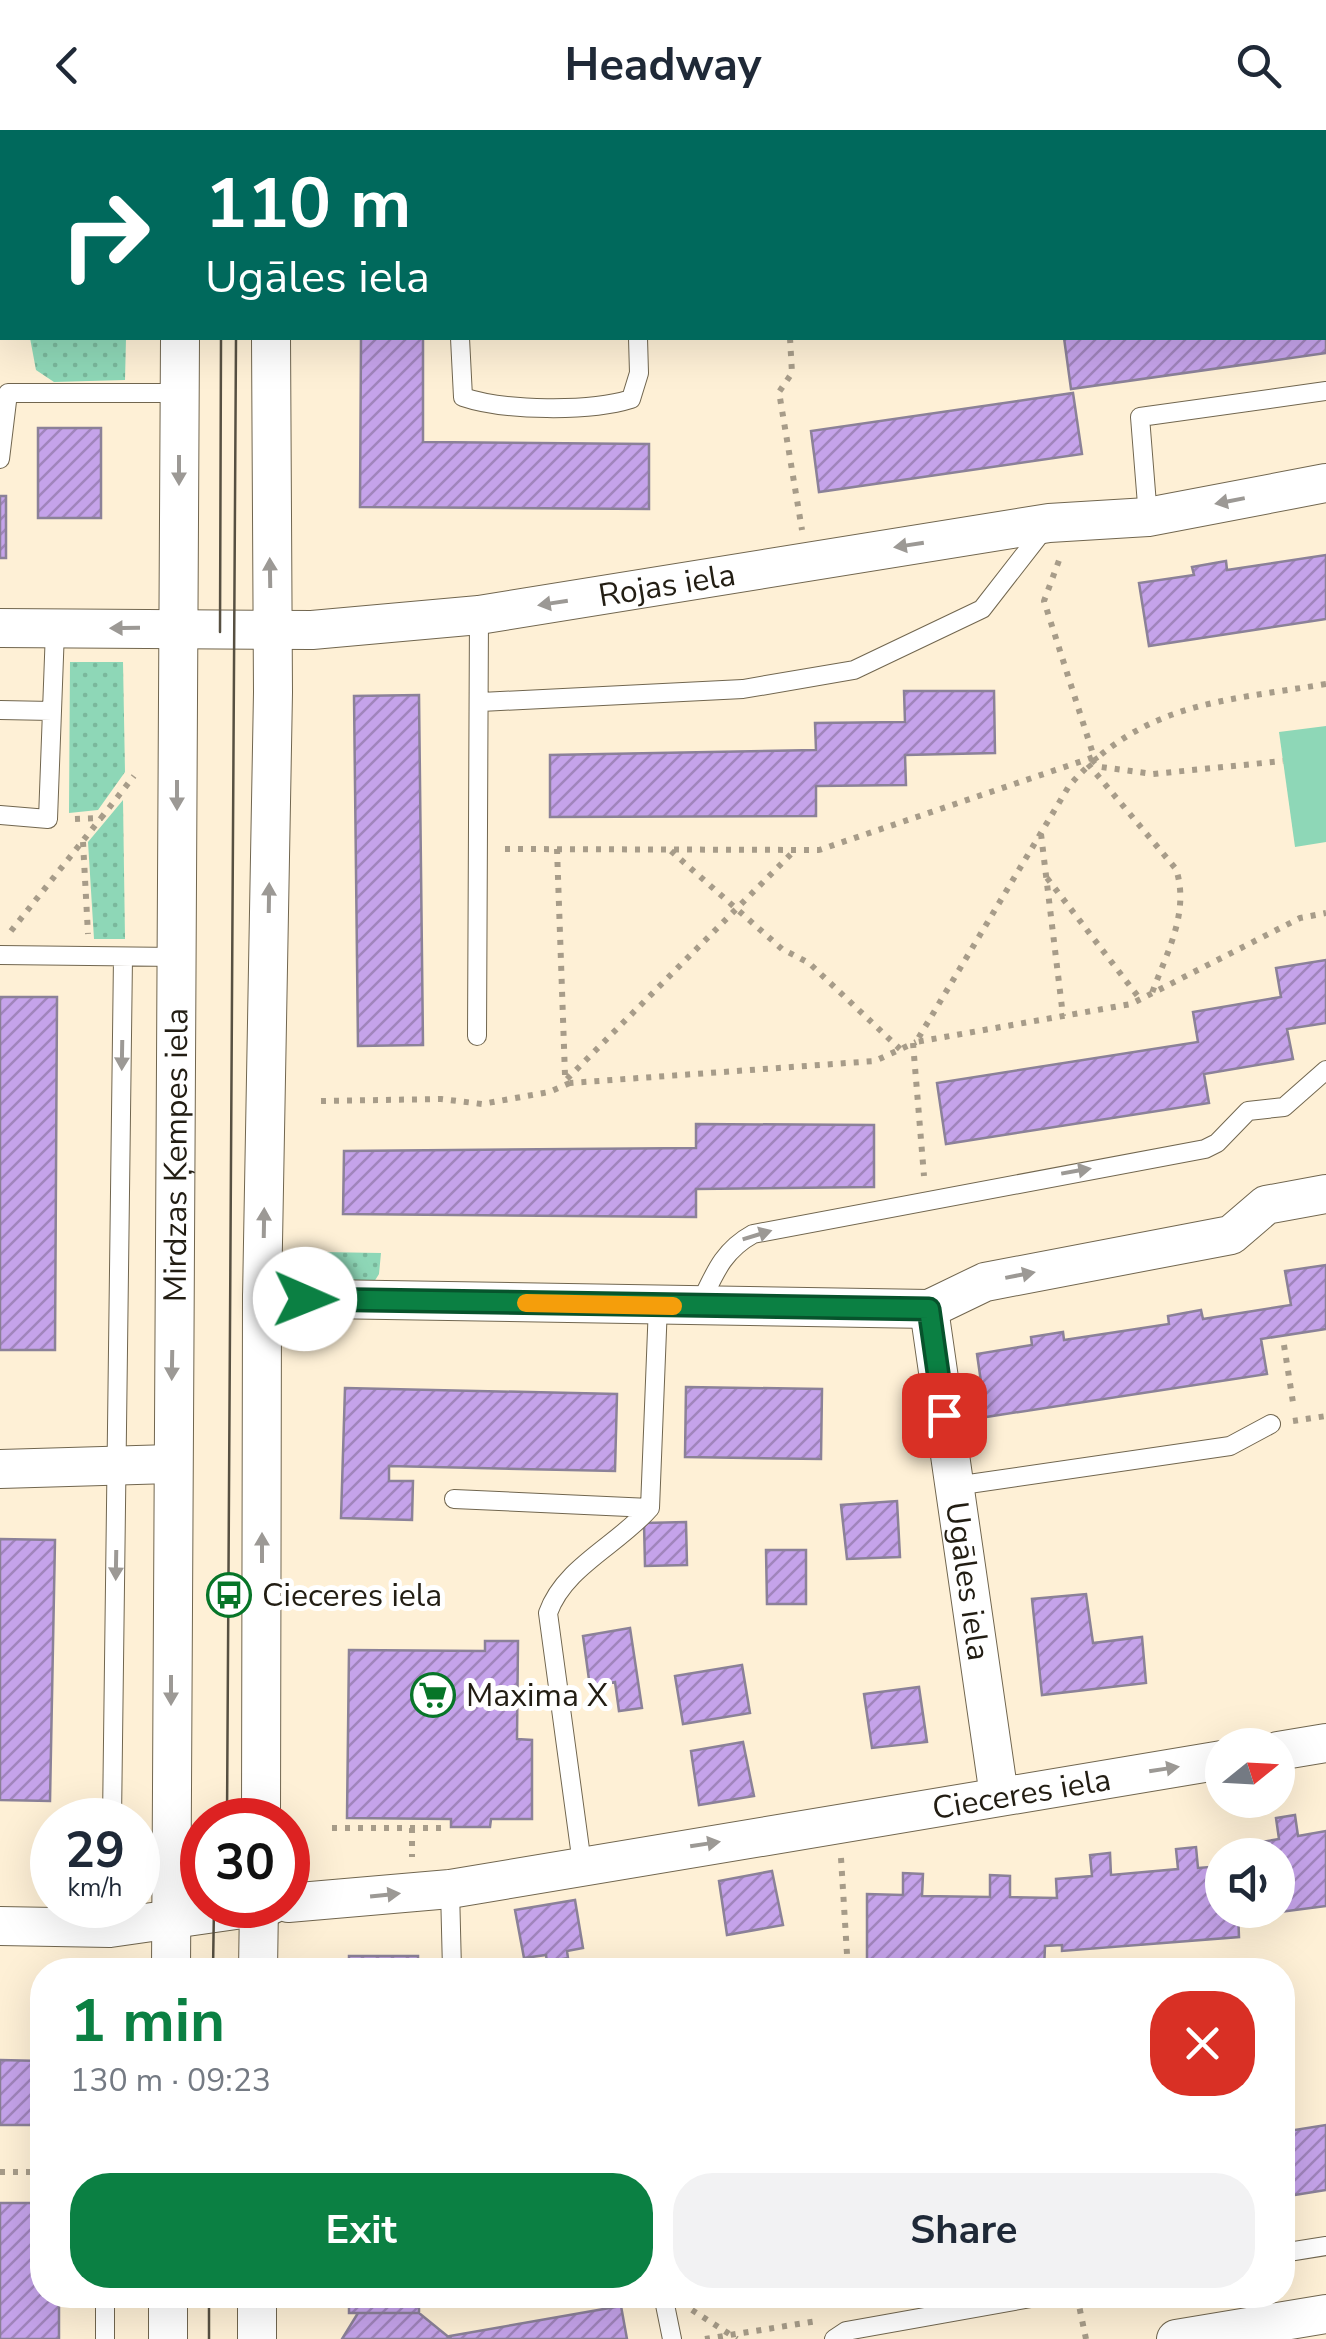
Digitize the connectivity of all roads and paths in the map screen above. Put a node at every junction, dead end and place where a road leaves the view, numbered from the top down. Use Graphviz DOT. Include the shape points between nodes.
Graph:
graph roads {
  1 [pos="180,340"];
  2 [pos="271,340"];
  3 [pos="460,340"];
  4 [pos="638,340"];
  5 [pos="790,340"];
  6 [pos="1326,391"];
  7 [pos="180,392"];
  8 [pos="0,459"];
  9 [pos="1326,482"];
  10 [pos="1148,517"];
  11 [pos="1061,522"];
  12 [pos="807,562"];
  13 [pos="479,614"];
  14 [pos="0,628"];
  15 [pos="178,628"];
  16 [pos="55,630"];
  17 [pos="271,630"];
  18 [pos="1326,684"];
  19 [pos="481,702"];
  20 [pos="0,710"];
  21 [pos="52,712"];
  22 [pos="1283,760"];
  23 [pos="1091,761"];
  24 [pos="134,776"];
  25 [pos="0,815"];
  26 [pos="100,818"];
  27 [pos="48,819"];
  28 [pos="1041,832"];
  29 [pos="83,840"];
  30 [pos="478,849"];
  31 [pos="557,849"];
  32 [pos="670,850"];
  33 [pos="795,850"];
  34 [pos="1046,878"];
  35 [pos="737,909"];
  36 [pos="1326,914"];
  37 [pos="0,946"];
  38 [pos="0,955"];
  39 [pos="89,956"];
  40 [pos="123,957"];
  41 [pos="176,957"];
  42 [pos="1152,994"];
  43 [pos="1141,999"];
  44 [pos="1063,1016"];
  45 [pos="478,1036"];
  46 [pos="914,1042"];
  47 [pos="900,1049"];
  48 [pos="1326,1070"];
  49 [pos="568,1081"];
  50 [pos="320,1101"];
  51 [pos="1326,1194"];
  52 [pos="926,1200"];
  53 [pos="262,1298"];
  54 [pos="658,1305"];
  55 [pos="699,1306"];
  56 [pos="929,1309"];
  57 [pos="1284,1345"];
  58 [pos="1296,1420"];
  59 [pos="1271,1424"];
  60 [pos="171,1464"];
  61 [pos="118,1467"];
  62 [pos="0,1469"];
  63 [pos="955,1486"];
  64 [pos="454,1500"];
  65 [pos="650,1508"];
  66 [pos="1326,1744"];
  67 [pos="1295,1749"];
  68 [pos="1205,1763"];
  69 [pos="998,1796"];
  70 [pos="112,1798"];
  71 [pos="261,1798"];
  72 [pos="841,1822"];
  73 [pos="332,1828"];
  74 [pos="443,1828"];
  75 [pos="582,1864"];
  76 [pos="450,1889"];
  77 [pos="310,1902"];
  78 [pos="180,1917"];
  79 [pos="160,1918"];
  80 [pos="172,1918"];
  81 [pos="30,1923"];
  82 [pos="0,1926"];
  83 [pos="259,1928"];
  84 [pos="171,1958"];
  85 [pos="258,1958"];
  86 [pos="452,1958"];
  87 [pos="847,1958"];
  88 [pos="0,2172"];
  89 [pos="30,2172"];
  90 [pos="1326,2246"];
  91 [pos="1295,2252"];
  92 [pos="105,2308"];
  93 [pos="168,2308"];
  94 [pos="257,2308"];
  95 [pos="666,2308"];
  96 [pos="690,2308"];
  97 [pos="975,2308"];
  98 [pos="1080,2308"];
  99 [pos="1326,2314"];
  100 [pos="105,2339"];
  101 [pos="168,2339"];
  102 [pos="257,2339"];
  103 [pos="672,2339"];
  104 [pos="736,2339"];
  105 [pos="834,2339"];
  106 [pos="1086,2339"];
  107 [pos="1176,2339"];
  1 -- 7 [label="street, Mirdzas Ķempes iela"];
  17 -- 2 [label="street, one-way"];
  3 -- 4 [label="lane" via="463,397 486,406 610,406 631,399"];
  5 -- 12 [label="path" via="792,373 779,392"];
  6 -- 10 [label="lane" via="1140,418"];
  7 -- 8 [label="lane" via="8,393"];
  7 -- 15 [label="street, Mirdzas Ķempes iela, one-way"];
  9 -- 10 [label="street, Rojas iela, one-way"];
  10 -- 11 [label="street, Rojas iela"];
  11 -- 12 [label="street, Rojas iela, one-way"];
  11 -- 19 [label="lane" via="982,610 854,670 743,689"];
  11 -- 23 [label="path" via="1044,601"];
  12 -- 13 [label="street, Rojas iela, one-way"];
  13 -- 17 [label="street, Rojas iela"];
  13 -- 19 [label="lane"];
  14 -- 16 [label="street, Rojas iela"];
  15 -- 16 [label="street, Rojas iela, one-way"];
  15 -- 17 [label="street, Rojas iela"];
  15 -- 41 [label="street, Mirdzas Ķempes iela, one-way"];
  16 -- 21 [label="lane"];
  53 -- 17 [label="street, one-way"];
  18 -- 23 [label="path" via="1174,710"];
  19 -- 30 [label="lane"];
  20 -- 21 [label="lane"];
  21 -- 27 [label="lane"];
  22 -- 23 [label="path" via="1152,774"];
  23 -- 28 [label="path"];
  23 -- 33 [label="path" via="819,850"];
  23 -- 42 [label="path" via="1176,869 1182,888 1179,918"];
  24 -- 26 [label="path"];
  25 -- 27 [label="lane"];
  26 -- 27 [label="path"];
  26 -- 29 [label="path"];
  28 -- 34 [label="path"];
  28 -- 46 [label="path"];
  29 -- 37 [label="path"];
  29 -- 39 [label="path"];
  30 -- 31 [label="path"];
  30 -- 45 [label="lane"];
  31 -- 32 [label="path"];
  31 -- 49 [label="path"];
  32 -- 33 [label="path"];
  32 -- 35 [label="path"];
  33 -- 35 [label="path"];
  34 -- 43 [label="path"];
  34 -- 44 [label="path"];
  35 -- 47 [label="path" via="782,949 809,962"];
  35 -- 49 [label="path"];
  36 -- 42 [label="path" via="1300,918"];
  38 -- 39 [label="lane"];
  39 -- 40 [label="lane"];
  40 -- 41 [label="lane"];
  40 -- 61 [label="lane, one-way"];
  41 -- 60 [label="street, Mirdzas Ķempes iela, one-way"];
  42 -- 43 [label="path"];
  43 -- 44 [label="path"];
  44 -- 46 [label="path"];
  46 -- 47 [label="path"];
  46 -- 52 [label="path"];
  47 -- 49 [label="path" via="875,1061"];
  52 -- 48 [label="lane, one-way" via="1205,1149 1248,1111 1284,1107"];
  49 -- 50 [label="path" via="549,1092 482,1104"];
  56 -- 51 [label="street, one-way" via="985,1282 1232,1235 1266,1205"];
  55 -- 52 [label="lane, one-way" via="722,1258 753,1234"];
  53 -- 54 [label="street"];
  71 -- 53 [label="street, one-way"];
  54 -- 55 [label="street"];
  54 -- 65 [label="lane"];
  55 -- 56 [label="street"];
  56 -- 63 [label="street, Ugāles iela"];
  57 -- 58 [label="path"];
  59 -- 63 [label="lane" via="1230,1446"];
  60 -- 61 [label="street"];
  60 -- 80 [label="street, Mirdzas Ķempes iela, one-way"];
  61 -- 62 [label="street"];
  61 -- 70 [label="lane, one-way"];
  63 -- 69 [label="street, Ugāles iela"];
  64 -- 65 [label="lane"];
  65 -- 75 [label="lane" via="630,1532 556,1588 548,1614"];
  66 -- 67 [label="street"];
  69 -- 68 [label="street, Cieceres iela, one-way"];
  69 -- 72 [label="street, Cieceres iela"];
  75 -- 72 [label="street, Cieceres iela, one-way"];
  72 -- 87 [label="path"];
  73 -- 74 [label="path"];
  75 -- 76 [label="street, Cieceres iela"];
  77 -- 76 [label="street, Cieceres iela, one-way"];
  76 -- 86 [label="lane"];
  78 -- 80 [label="street"];
  79 -- 80 [label="street"];
  80 -- 84 [label="street, Mirdzas Ķempes iela"];
  81 -- 82 [label="street"];
  83 -- 85 [label="street"];
  88 -- 89 [label="path"];
  90 -- 91 [label="lane"];
  92 -- 100 [label="lane"];
  93 -- 101 [label="street"];
  94 -- 102 [label="street"];
  95 -- 103 [label="lane"];
  96 -- 104 [label="path"];
  97 -- 105 [label="lane" via="846,2331"];
  98 -- 106 [label="path"];
  99 -- 107 [label="street"];
}
